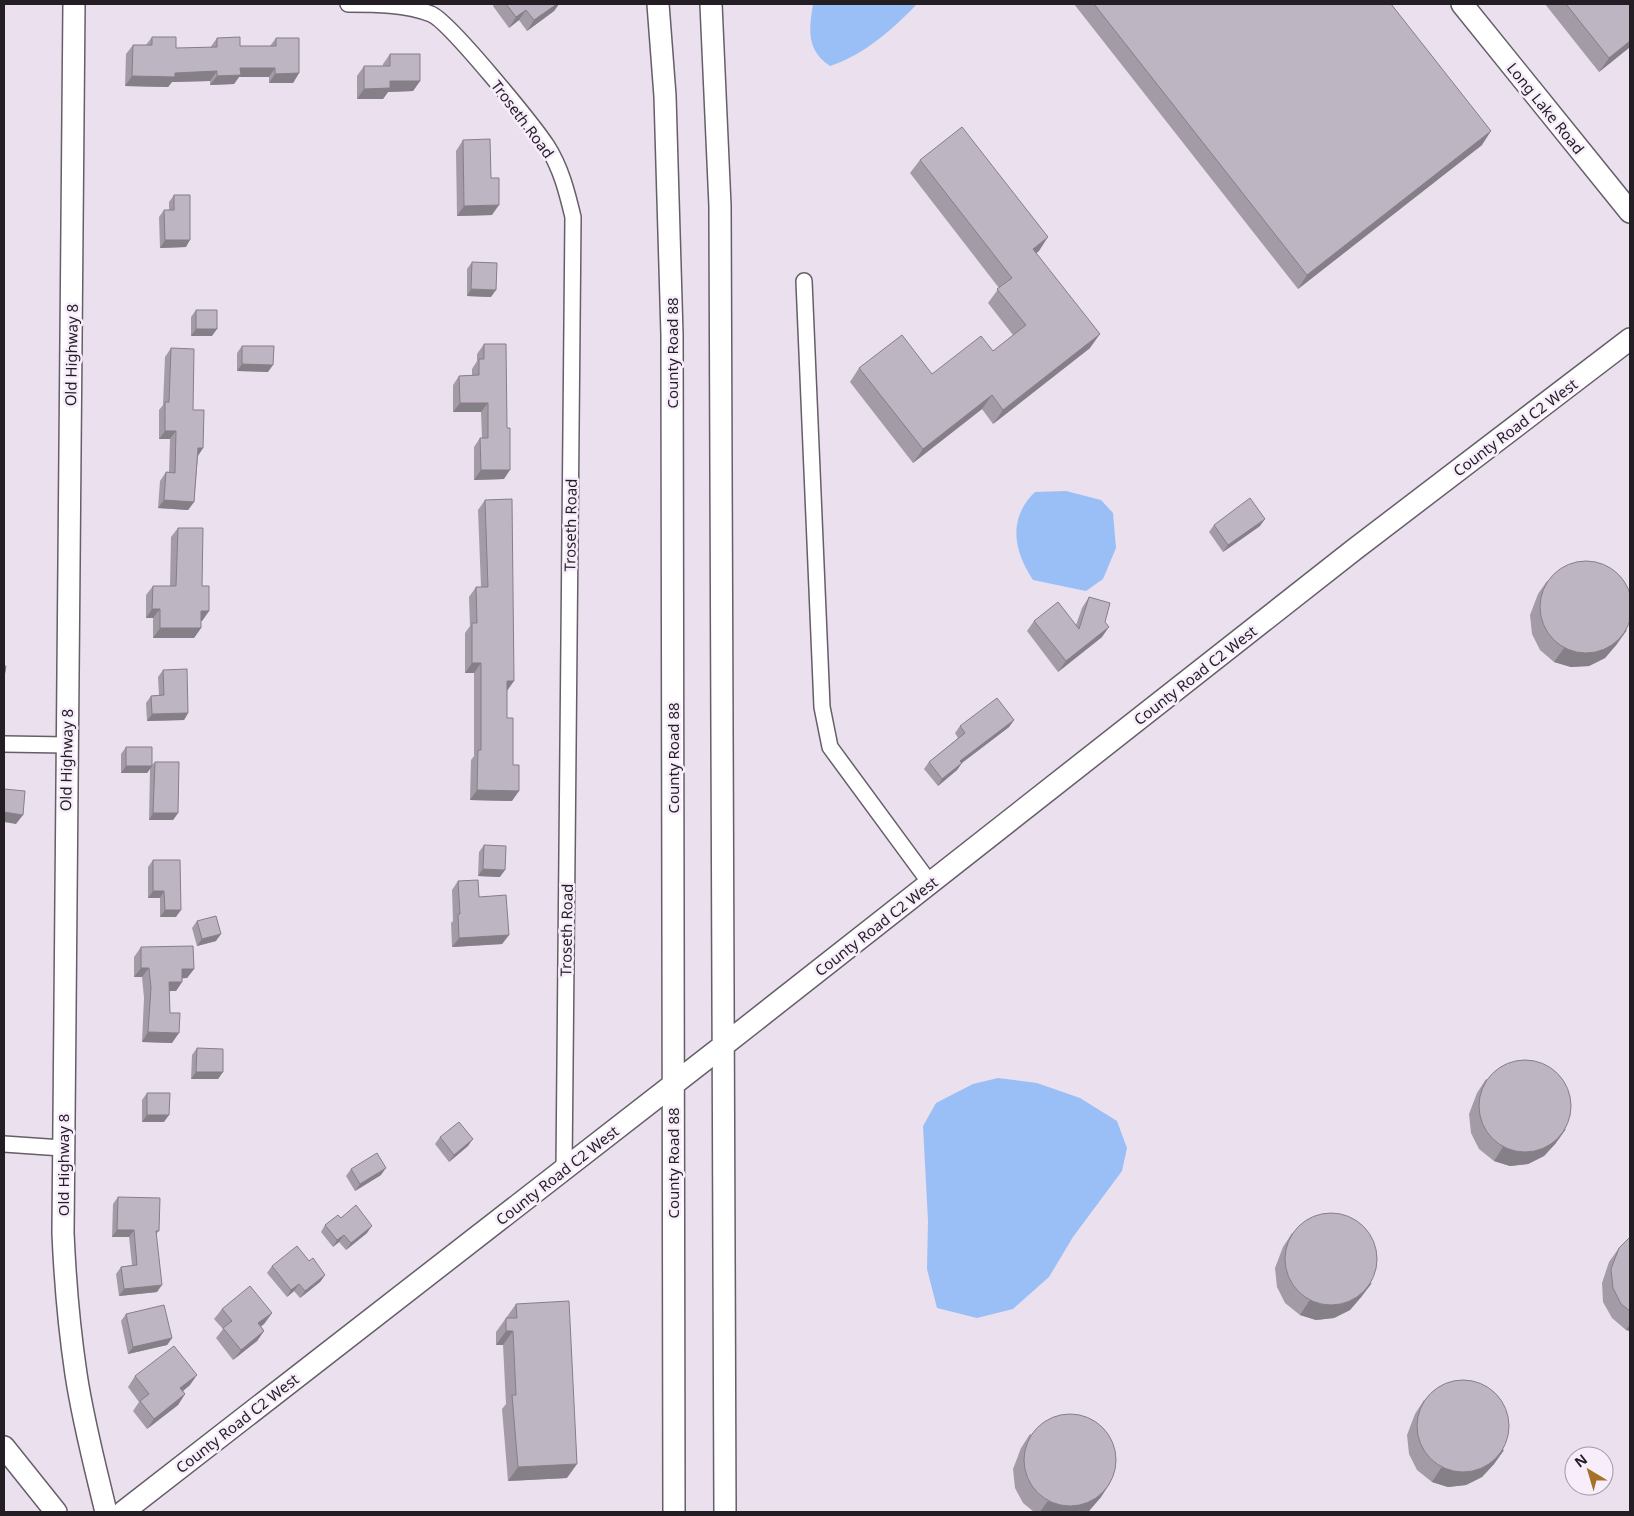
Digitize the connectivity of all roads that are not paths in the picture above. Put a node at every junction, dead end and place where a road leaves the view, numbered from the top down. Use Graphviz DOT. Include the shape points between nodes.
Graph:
graph roads {
  1 [pos="74,4"];
  2 [pos="348,4"];
  3 [pos="658,4"];
  4 [pos="711,4"];
  5 [pos="1462,4"];
  6 [pos="1630,212"];
  7 [pos="804,281"];
  8 [pos="1630,339"];
  9 [pos="4,744"];
  10 [pos="66,745"];
  11 [pos="930,884"];
  12 [pos="724,1045"];
  13 [pos="673,1085"];
  14 [pos="4,1144"];
  15 [pos="62,1148"];
  16 [pos="564,1170"];
  17 [pos="4,1447"];
  18 [pos="56,1512"];
  19 [pos="106,1512"];
  20 [pos="123,1512"];
  21 [pos="674,1512"];
  22 [pos="725,1512"];
  1 -- 10 [label="street, Old Highway 8"];
  2 -- 16 [label="street, Troseth Road" via="383,4 432,14 439,20 466,46 547,146 565,182 573,217"];
  3 -- 13 [label="street, County Road 88" via="667,143 672,335"];
  4 -- 12 [label="street" via="720,206"];
  5 -- 6 [label="street, Long Lake Road"];
  7 -- 11 [label="street" via="822,707 826,732 830,747"];
  8 -- 11 [label="street, County Road C2 West" via="1355,549"];
  9 -- 10 [label="street"];
  10 -- 15 [label="street, Old Highway 8"];
  11 -- 12 [label="street, County Road C2 West"];
  12 -- 13 [label="street, County Road C2 West"];
  12 -- 22 [label="street"];
  13 -- 16 [label="street, County Road C2 West"];
  13 -- 21 [label="street, County Road 88"];
  14 -- 15 [label="street"];
  15 -- 19 [label="street, Old Highway 8" via="69,1321 87,1434"];
  16 -- 20 [label="street, County Road C2 West"];
  17 -- 18 [label="street"];
}
